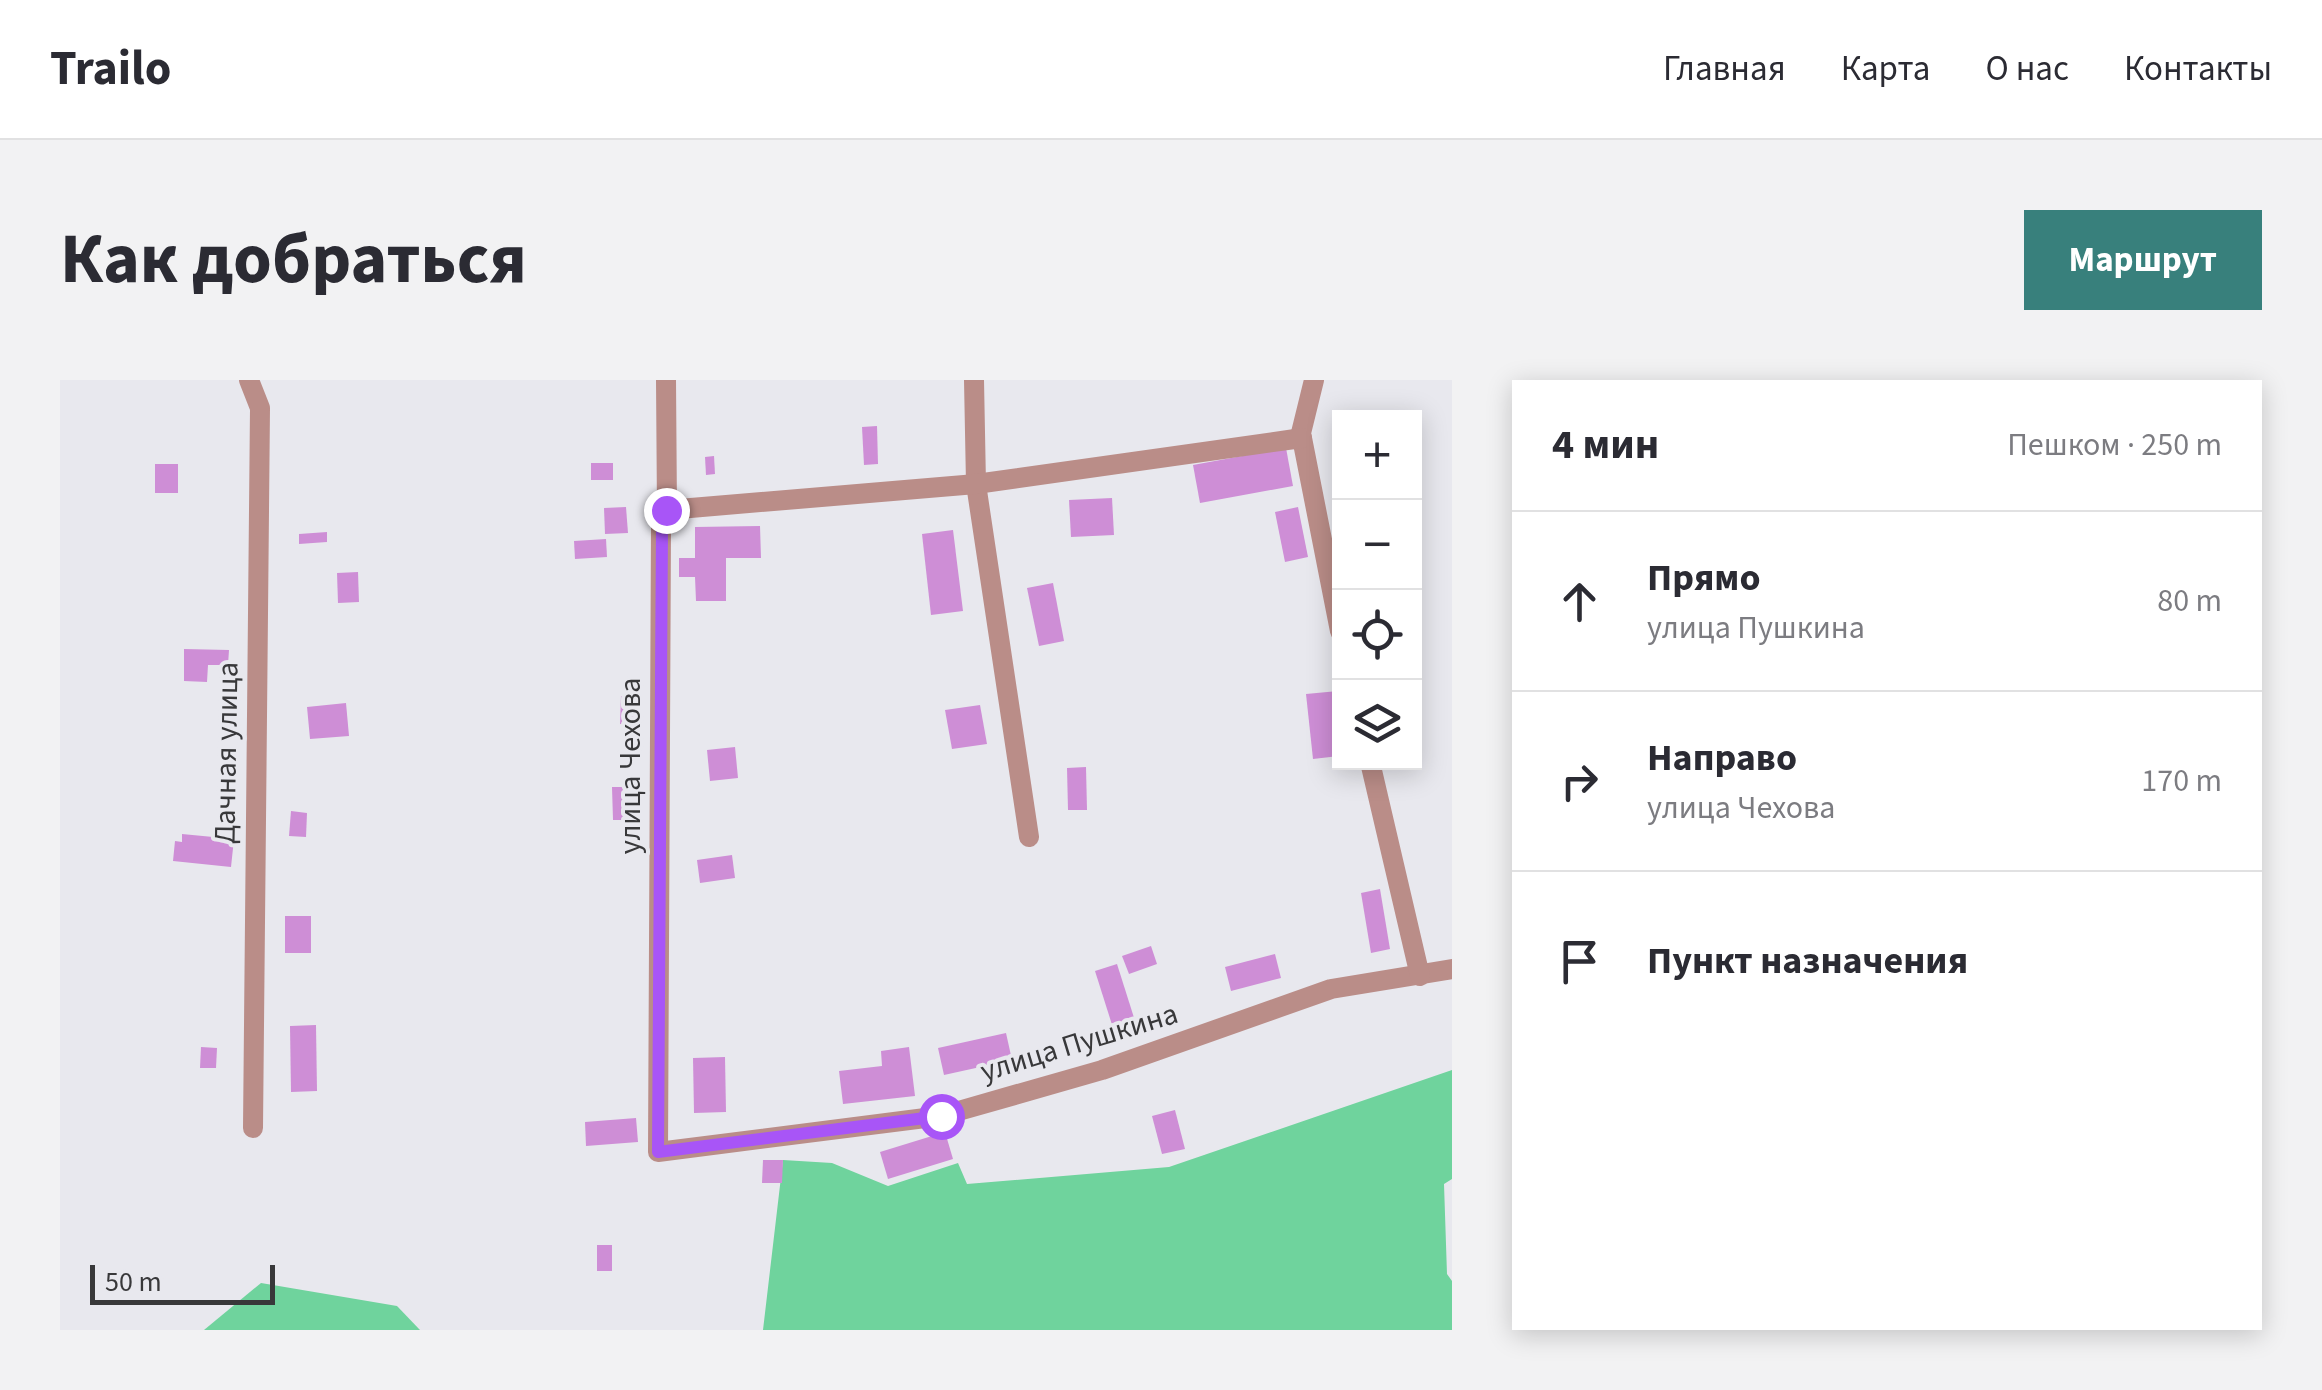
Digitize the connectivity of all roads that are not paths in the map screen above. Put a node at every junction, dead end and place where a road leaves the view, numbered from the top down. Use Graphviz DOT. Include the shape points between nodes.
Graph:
graph roads {
  1 [pos="249,380"];
  2 [pos="666,380"];
  3 [pos="974,380"];
  4 [pos="1314,380"];
  5 [pos="1302,438"];
  6 [pos="976,484"];
  7 [pos="666,510"];
  8 [pos="1332,590"];
  9 [pos="1372,770"];
  10 [pos="1029,836"];
  11 [pos="1452,969"];
  12 [pos="1420,976"];
  13 [pos="253,1128"];
  14 [pos="658,1152"];
  1 -- 13 [label="street, Дачная улица" via="260,408"];
  2 -- 7 [label="street, улица Чехова"];
  3 -- 6 [label="street"];
  4 -- 5 [label="street"];
  5 -- 6 [label="street"];
  5 -- 8 [label="street"];
  6 -- 7 [label="street"];
  6 -- 10 [label="street"];
  7 -- 14 [label="street, улица Чехова"];
  9 -- 12 [label="street"];
  11 -- 12 [label="street, улица Пушкина"];
  12 -- 14 [label="street, улица Пушкина" via="1332,989 1102,1070 941,1116"];
}
